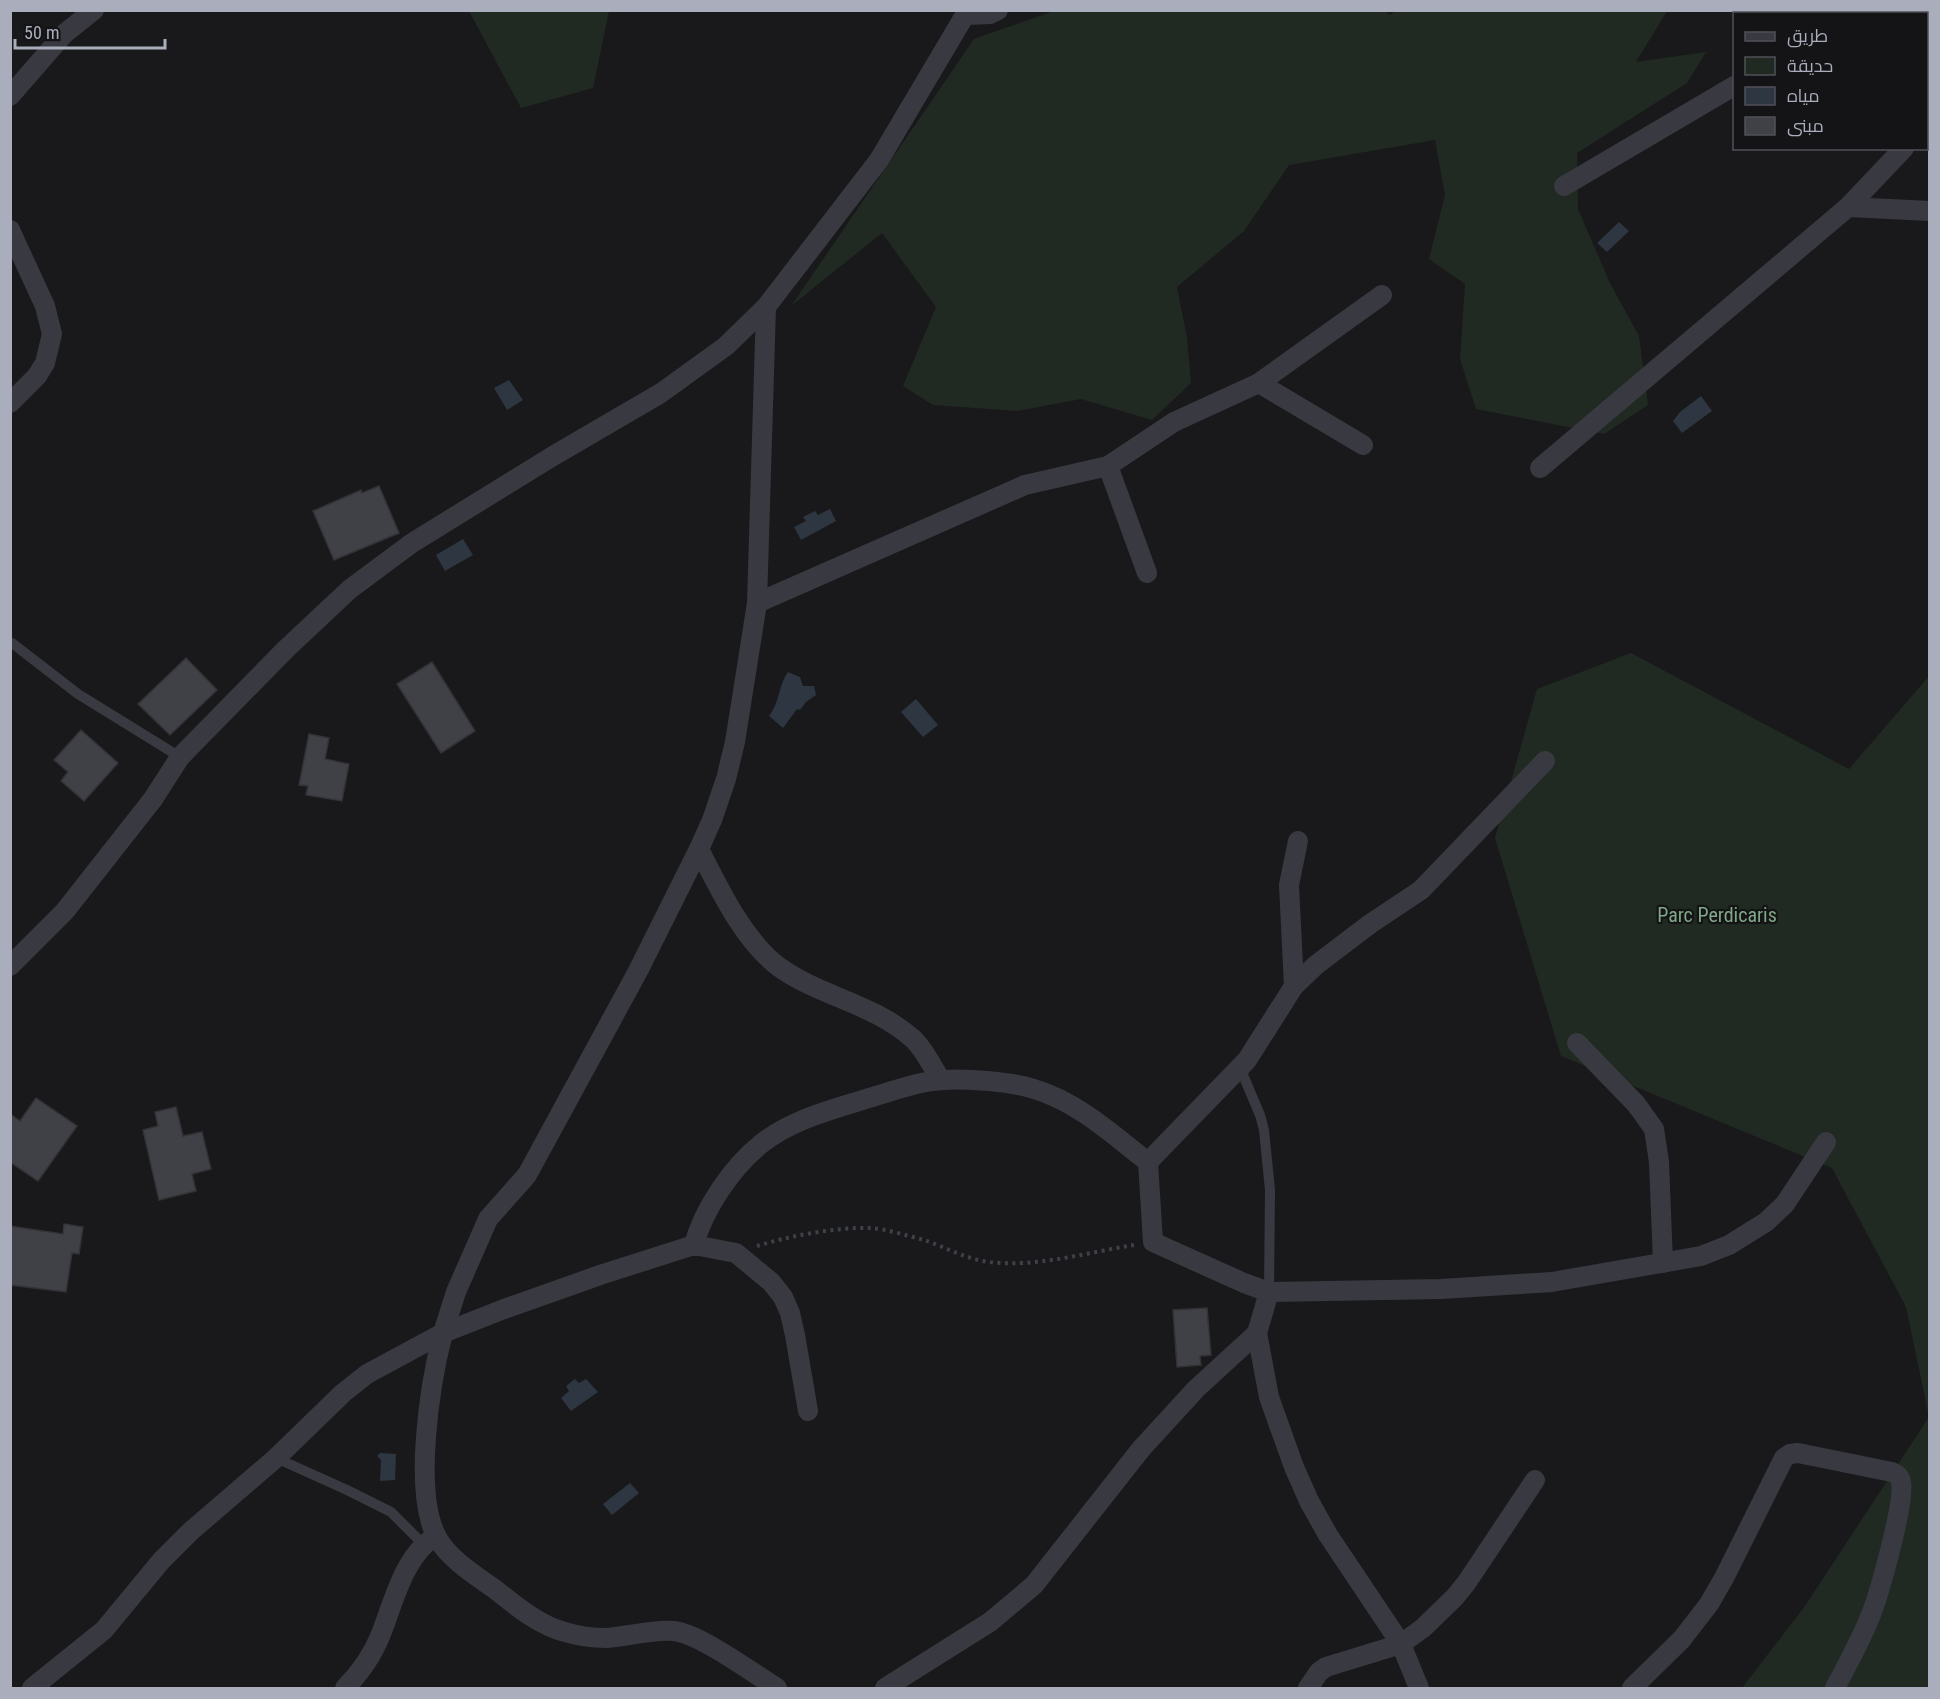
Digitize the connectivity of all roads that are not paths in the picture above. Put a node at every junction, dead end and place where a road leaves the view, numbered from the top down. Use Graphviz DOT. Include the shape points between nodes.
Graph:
graph roads {
  1 [pos="94,10"];
  2 [pos="999,10"];
  3 [pos="965,13"];
  4 [pos="1733,87"];
  5 [pos="10,96"];
  6 [pos="1902,150"];
  7 [pos="1564,186"];
  8 [pos="1848,207"];
  9 [pos="1929,211"];
  10 [pos="10,230"];
  11 [pos="1382,295"];
  12 [pos="766,307"];
  13 [pos="1259,383"];
  14 [pos="10,403"];
  15 [pos="1362,445"];
  16 [pos="1108,466"];
  17 [pos="1540,468"];
  18 [pos="1147,573"];
  19 [pos="757,603"];
  20 [pos="12,643"];
  21 [pos="180,757"];
  22 [pos="1545,761"];
  23 [pos="1298,841"];
  24 [pos="699,849"];
  25 [pos="10,966"];
  26 [pos="1294,986"];
  27 [pos="1577,1043"];
  28 [pos="1247,1060"];
  29 [pos="941,1080"];
  30 [pos="1826,1142"];
  31 [pos="1148,1162"];
  32 [pos="694,1245"];
  33 [pos="1663,1263"];
  34 [pos="1269,1292"];
  35 [pos="442,1333"];
  36 [pos="1257,1333"];
  37 [pos="808,1412"];
  38 [pos="276,1458"];
  39 [pos="1535,1480"];
  40 [pos="429,1540"];
  41 [pos="1401,1644"];
  42 [pos="32,1689"];
  43 [pos="345,1689"];
  44 [pos="777,1689"];
  45 [pos="885,1689"];
  46 [pos="1308,1689"];
  47 [pos="1419,1689"];
  48 [pos="1632,1689"];
  49 [pos="1835,1689"];
  1 -- 5 [label="street" via="64,34"];
  2 -- 3 [label="street" via="990,14"];
  3 -- 12 [label="street" via="879,160"];
  4 -- 7 [label="street"];
  6 -- 8 [label="street"];
  8 -- 9 [label="street"];
  8 -- 17 [label="street"];
  10 -- 14 [label="street" via="45,306 52,334 45,363"];
  11 -- 13 [label="street"];
  12 -- 19 [label="street"];
  12 -- 21 [label="street" via="726,346 661,393 412,543 350,589"];
  13 -- 15 [label="street"];
  13 -- 16 [label="street" via="1174,422"];
  16 -- 18 [label="street"];
  16 -- 19 [label="street" via="1025,485"];
  19 -- 24 [label="street" via="735,742 726,779"];
  20 -- 21 [label="lane" via="78,694"];
  21 -- 25 [label="street" via="153,799 65,910"];
  22 -- 26 [label="street" via="1421,890 1316,965"];
  23 -- 26 [label="street" via="1289,885"];
  24 -- 29 [label="street" via="727,903 756,944 778,966 809,985 888,1021 914,1040"];
  24 -- 35 [label="street" via="639,971 527,1175 488,1219"];
  26 -- 28 [label="street"];
  27 -- 33 [label="street" via="1636,1104 1654,1129"];
  28 -- 31 [label="street"];
  28 -- 34 [label="lane" via="1243,1075 1264,1130 1270,1190"];
  29 -- 31 [label="street" via="1033,1088 1073,1106"];
  29 -- 32 [label="street" via="833,1109 774,1135 736,1170 704,1216"];
  30 -- 33 [label="street" via="1785,1204 1766,1222 1729,1245 1701,1256"];
  31 -- 34 [label="street" via="1153,1242"];
  32 -- 35 [label="street"];
  32 -- 37 [label="street" via="736,1253 783,1297 790,1312"];
  33 -- 34 [label="street" via="1552,1282 1441,1289"];
  34 -- 36 [label="street"];
  35 -- 38 [label="street" via="367,1374"];
  35 -- 40 [label="street" via="431,1386 426,1456"];
  36 -- 41 [label="street" via="1269,1397 1309,1501"];
  36 -- 45 [label="street" via="1196,1389 1141,1449 1034,1585 990,1622"];
  38 -- 40 [label="lane" via="391,1512"];
  38 -- 42 [label="street" via="161,1560 104,1630"];
  39 -- 41 [label="street" via="1455,1597"];
  40 -- 43 [label="street" via="405,1573 370,1657"];
  40 -- 44 [label="street" via="446,1549 518,1607 556,1630 607,1638 680,1632"];
  41 -- 46 [label="street" via="1326,1667"];
  41 -- 47 [label="street"];
  48 -- 49 [label="street" via="1697,1622 1724,1578 1784,1458 1798,1453 1892,1472 1901,1483 1881,1587"];
}
